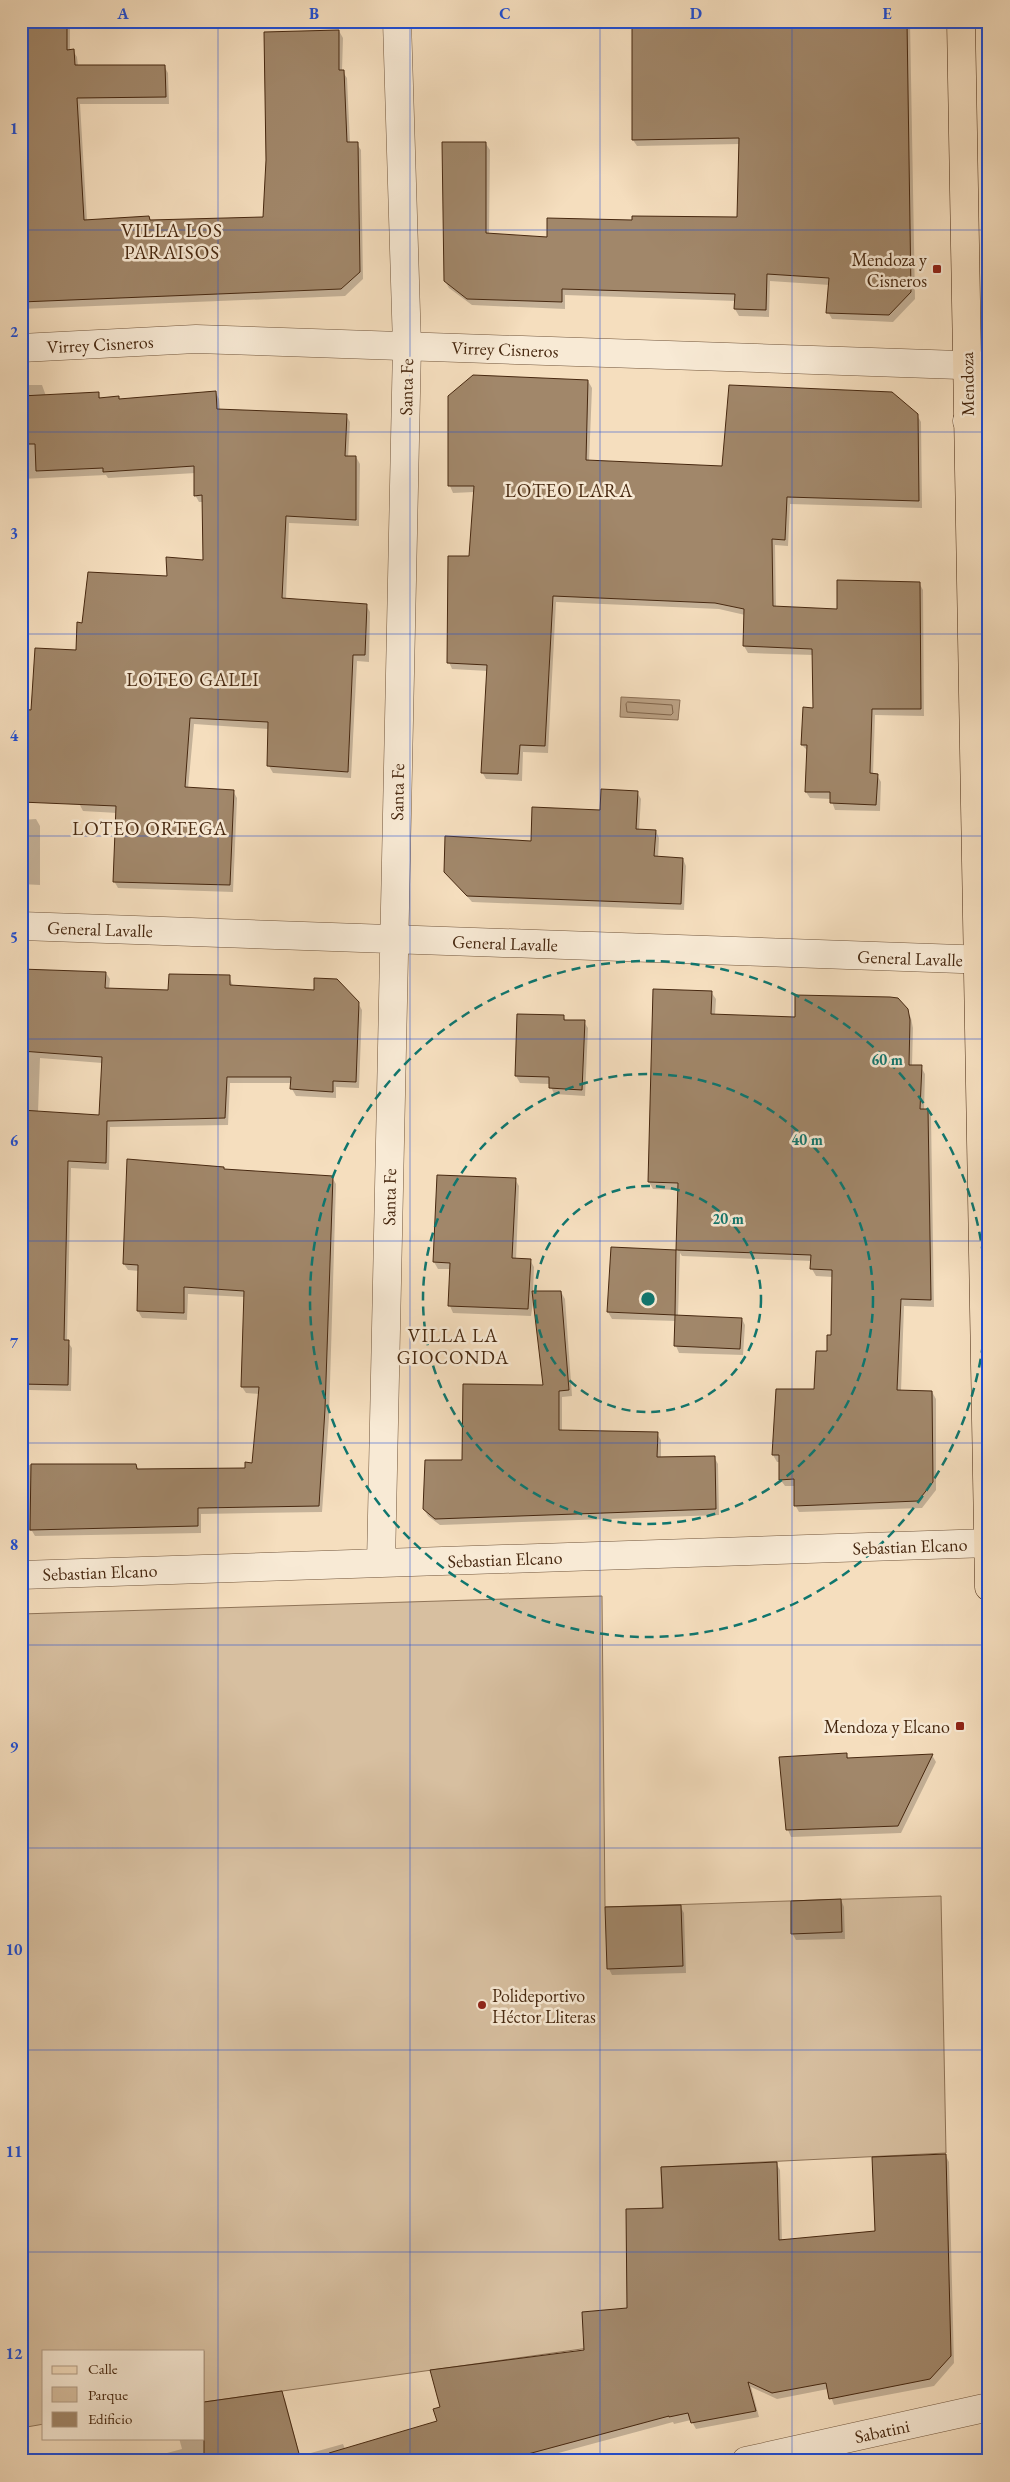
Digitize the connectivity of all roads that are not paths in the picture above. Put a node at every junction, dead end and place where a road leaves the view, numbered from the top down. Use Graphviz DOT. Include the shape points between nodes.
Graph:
graph roads {
  1 [pos="397,21"];
  2 [pos="960,21"];
  3 [pos="407,346"];
  4 [pos="21,348"];
  5 [pos="978,365"];
  6 [pos="978,422"];
  7 [pos="21,926"];
  8 [pos="394,939"];
  9 [pos="983,960"];
  10 [pos="986,1342"];
  11 [pos="988,1543"];
  12 [pos="381,1563"];
  13 [pos="21,1575"];
  14 [pos="989,1587"];
  15 [pos="989,2407"];
  16 [pos="746,2461"];
  1 -- 3 [label="street, Santa Fe"];
  2 -- 5 [label="main road, Mendoza"];
  3 -- 4 [label="street, Virrey Cisneros" via="196,339"];
  3 -- 5 [label="street, Virrey Cisneros"];
  3 -- 8 [label="street, Santa Fe"];
  5 -- 6 [label="main road, Mendoza"];
  6 -- 9 [label="main road, Mendoza"];
  7 -- 8 [label="street, General Lavalle"];
  8 -- 9 [label="street, General Lavalle"];
  8 -- 12 [label="street, Santa Fe"];
  9 -- 10 [label="main road, Mendoza"];
  10 -- 11 [label="main road, Mendoza"];
  11 -- 12 [label="street, Sebastian Elcano"];
  11 -- 14 [label="main road, Mendoza"];
  12 -- 13 [label="street, Sebastian Elcano"];
  15 -- 16 [label="street, Sabatini"];
}
